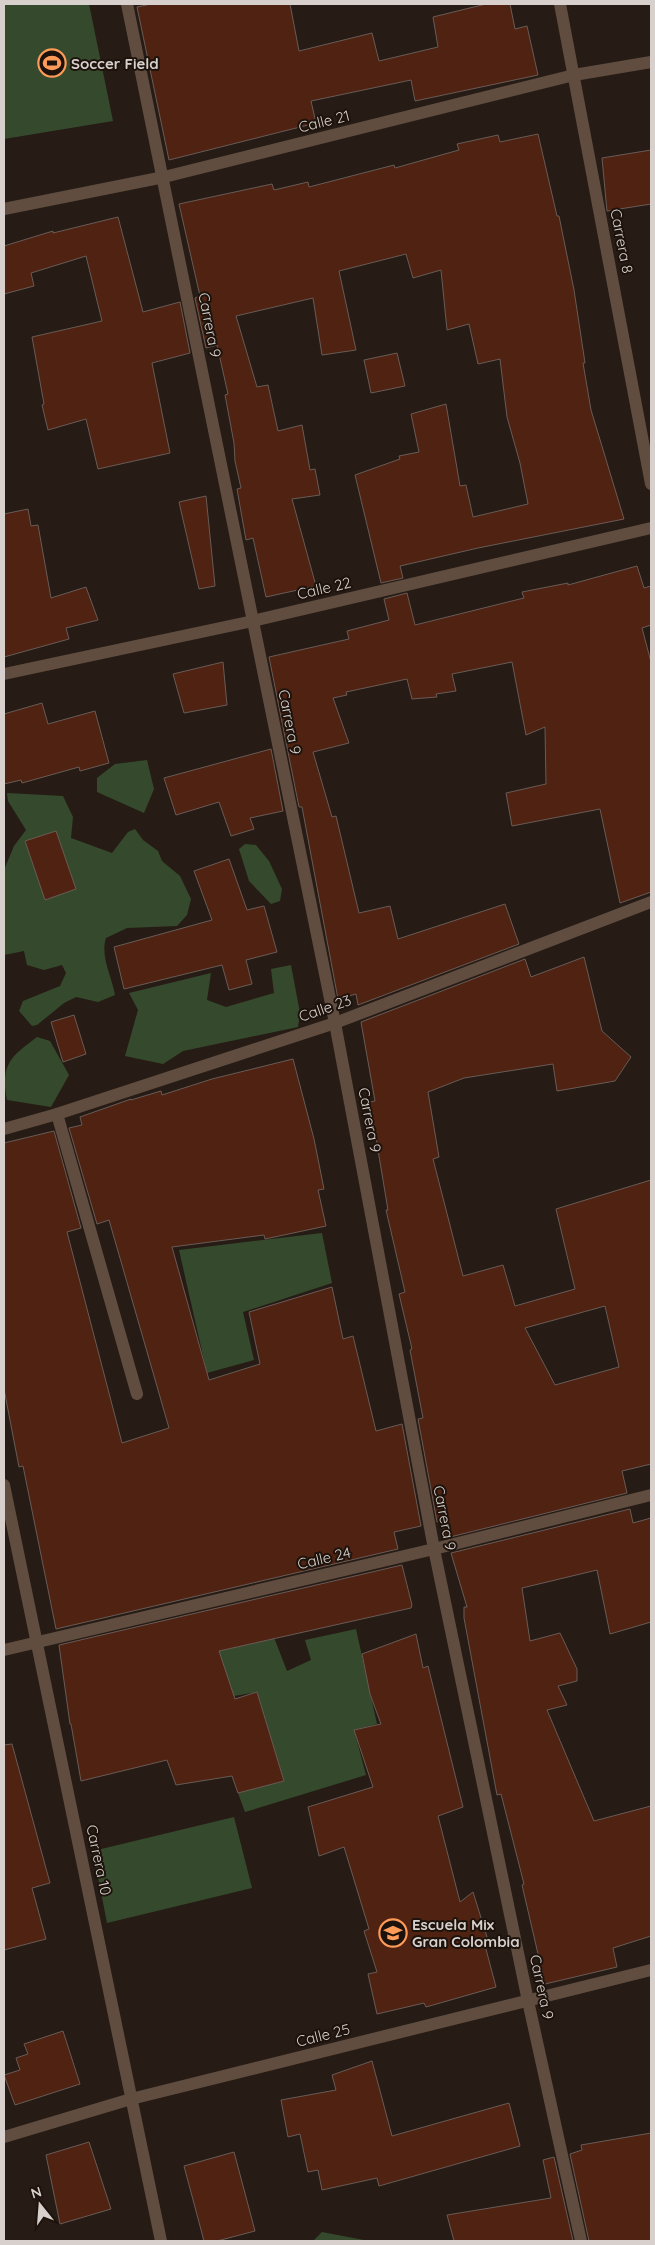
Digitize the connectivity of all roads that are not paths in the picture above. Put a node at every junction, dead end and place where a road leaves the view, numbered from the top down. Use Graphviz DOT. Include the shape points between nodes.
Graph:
graph roads {
  1 [pos="127,4"];
  2 [pos="560,4"];
  3 [pos="651,62"];
  4 [pos="574,75"];
  5 [pos="164,177"];
  6 [pos="4,209"];
  7 [pos="651,484"];
  8 [pos="651,528"];
  9 [pos="253,621"];
  10 [pos="4,674"];
  11 [pos="651,902"];
  12 [pos="335,1023"];
  13 [pos="57,1114"];
  14 [pos="4,1130"];
  15 [pos="138,1394"];
  16 [pos="4,1485"];
  17 [pos="651,1495"];
  18 [pos="434,1549"];
  19 [pos="38,1642"];
  20 [pos="4,1650"];
  21 [pos="651,1970"];
  22 [pos="528,2001"];
  23 [pos="131,2099"];
  24 [pos="4,2137"];
  25 [pos="161,2241"];
  26 [pos="581,2241"];
  1 -- 5 [label="street, Carrera 9"];
  2 -- 4 [label="street, Carrera 8"];
  3 -- 4 [label="street, Calle 21"];
  4 -- 5 [label="street, Calle 21"];
  4 -- 7 [label="street, Carrera 8"];
  5 -- 6 [label="street, Calle 21"];
  5 -- 9 [label="street, Carrera 9"];
  8 -- 9 [label="street, Calle 22"];
  9 -- 10 [label="street, Calle 22"];
  9 -- 12 [label="street, Carrera 9"];
  11 -- 12 [label="street, Calle 23"];
  12 -- 13 [label="street, Calle 23"];
  12 -- 18 [label="street, Carrera 9"];
  13 -- 14 [label="street, Calle 23"];
  13 -- 15 [label="street"];
  16 -- 19 [label="street, Carrera 10"];
  17 -- 18 [label="street, Calle 24"];
  18 -- 19 [label="street, Calle 24"];
  18 -- 22 [label="street, Carrera 9"];
  19 -- 20 [label="street, Calle 24"];
  19 -- 23 [label="street, Carrera 10"];
  21 -- 22 [label="street, Calle 25"];
  22 -- 23 [label="street, Calle 25"];
  22 -- 26 [label="street, Carrera 9"];
  23 -- 24 [label="street, Calle 25"];
  23 -- 25 [label="street, Carrera 10"];
}
